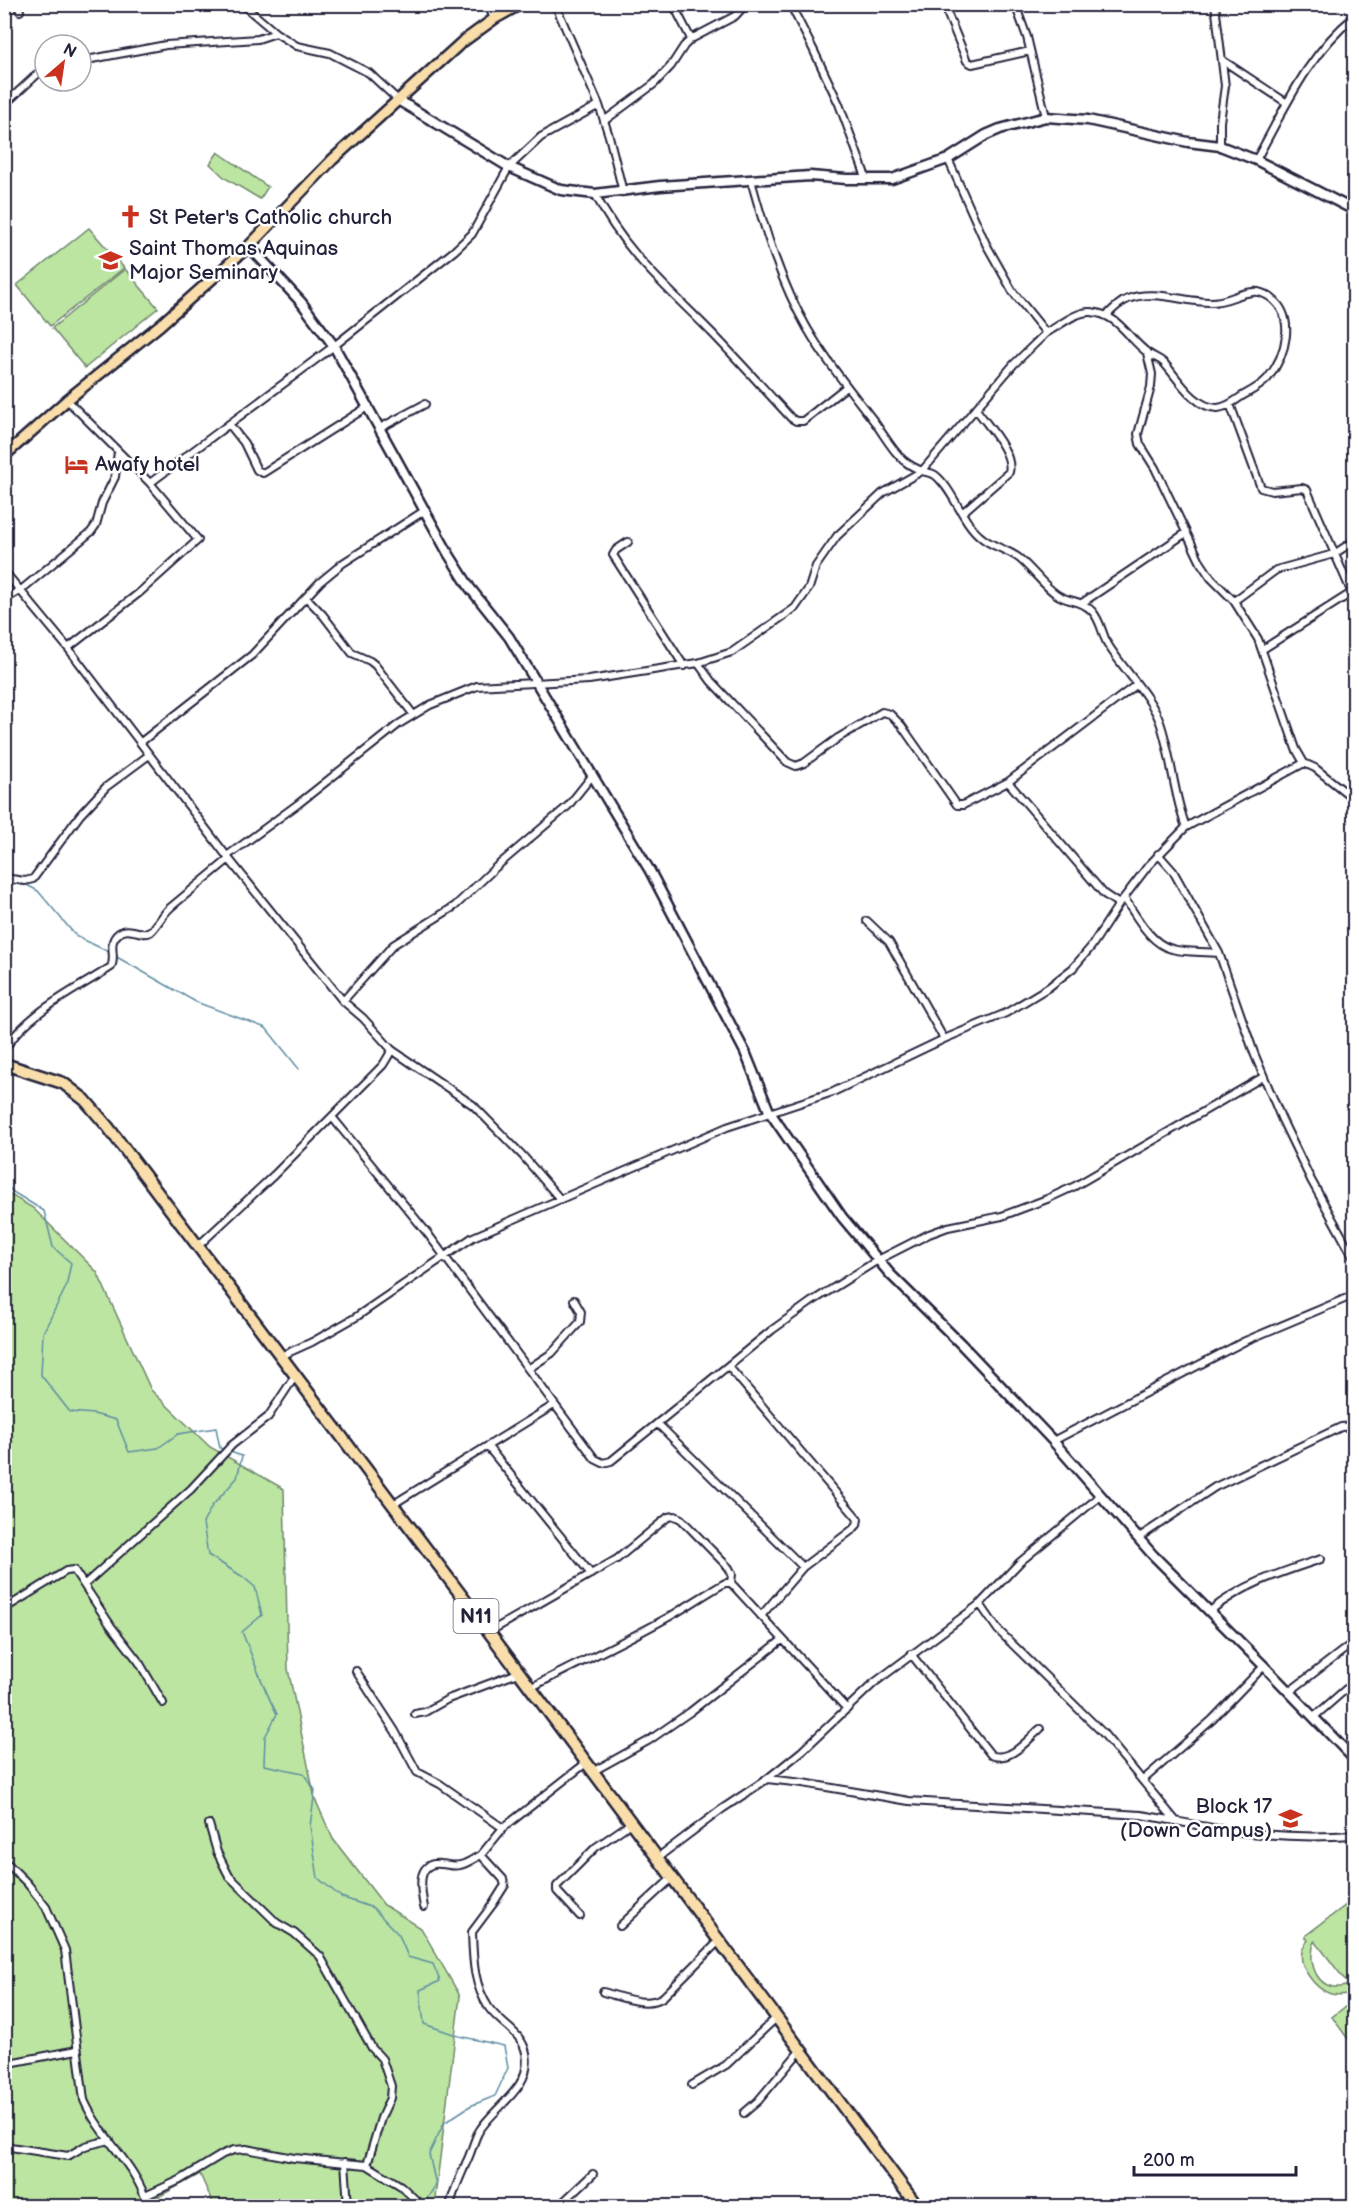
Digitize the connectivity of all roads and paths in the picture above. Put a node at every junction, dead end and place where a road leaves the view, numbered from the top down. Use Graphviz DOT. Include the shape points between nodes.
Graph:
graph roads {
  1 [pos="242,4"];
  2 [pos="488,4"];
  3 [pos="521,4"];
  4 [pos="555,4"];
  5 [pos="673,4"];
  6 [pos="746,4"];
  7 [pos="790,4"];
  8 [pos="1015,4"];
  9 [pos="1215,4"];
  10 [pos="948,15"];
  11 [pos="1354,17"];
  12 [pos="494,19"];
  13 [pos="276,33"];
  14 [pos="691,39"];
  15 [pos="1030,51"];
  16 [pos="93,59"];
  17 [pos="1222,60"];
  18 [pos="33,78"];
  19 [pos="398,100"];
  20 [pos="1287,103"];
  21 [pos="4,105"];
  22 [pos="599,105"];
  23 [pos="1046,117"];
  24 [pos="604,121"];
  25 [pos="1220,146"];
  26 [pos="948,159"];
  27 [pos="1256,160"];
  28 [pos="509,167"];
  29 [pos="751,180"];
  30 [pos="867,180"];
  31 [pos="623,192"];
  32 [pos="595,194"];
  33 [pos="1354,210"];
  34 [pos="249,246"];
  35 [pos="1107,315"];
  36 [pos="1046,333"];
  37 [pos="334,346"];
  38 [pos="1148,353"];
  39 [pos="846,387"];
  40 [pos="67,400"];
  41 [pos="425,404"];
  42 [pos="1230,404"];
  43 [pos="369,406"];
  44 [pos="976,410"];
  45 [pos="229,424"];
  46 [pos="380,428"];
  47 [pos="118,451"];
  48 [pos="4,456"];
  49 [pos="922,471"];
  50 [pos="150,483"];
  51 [pos="424,511"];
  52 [pos="963,513"];
  53 [pos="1186,533"];
  54 [pos="1354,541"];
  55 [pos="628,542"];
  56 [pos="1334,554"];
  57 [pos="4,571"];
  58 [pos="21,590"];
  59 [pos="306,597"];
  60 [pos="4,600"];
  61 [pos="1234,600"];
  62 [pos="1082,603"];
  63 [pos="68,648"];
  64 [pos="1263,649"];
  65 [pos="698,663"];
  66 [pos="684,666"];
  67 [pos="539,684"];
  68 [pos="1136,685"];
  69 [pos="413,714"];
  70 [pos="141,742"];
  71 [pos="148,755"];
  72 [pos="1304,763"];
  73 [pos="592,776"];
  74 [pos="1008,782"];
  75 [pos="1354,799"];
  76 [pos="1186,827"];
  77 [pos="1158,855"];
  78 [pos="228,857"];
  79 [pos="4,878"];
  80 [pos="1121,901"];
  81 [pos="867,921"];
  82 [pos="1219,952"];
  83 [pos="343,1001"];
  84 [pos="944,1039"];
  85 [pos="4,1050"];
  86 [pos="392,1050"];
  87 [pos="4,1064"];
  88 [pos="1263,1077"];
  89 [pos="769,1112"];
  90 [pos="332,1117"];
  91 [pos="560,1199"];
  92 [pos="198,1246"];
  93 [pos="444,1256"];
  94 [pos="1354,1258"];
  95 [pos="878,1260"];
  96 [pos="1354,1295"];
  97 [pos="574,1300"];
  98 [pos="280,1356"];
  99 [pos="729,1367"];
  100 [pos="528,1369"];
  101 [pos="295,1376"];
  102 [pos="554,1405"];
  103 [pos="658,1424"];
  104 [pos="1354,1426"];
  105 [pos="1053,1441"];
  106 [pos="488,1447"];
  107 [pos="1100,1496"];
  108 [pos="392,1505"];
  109 [pos="1138,1539"];
  110 [pos="1321,1559"];
  111 [pos="803,1567"];
  112 [pos="591,1574"];
  113 [pos="731,1582"];
  114 [pos="85,1584"];
  115 [pos="980,1604"];
  116 [pos="4,1610"];
  117 [pos="1210,1611"];
  118 [pos="761,1616"];
  119 [pos="489,1632"];
  120 [pos="782,1640"];
  121 [pos="1354,1642"];
  122 [pos="911,1654"];
  123 [pos="1264,1666"];
  124 [pos="356,1671"];
  125 [pos="518,1673"];
  126 [pos="530,1688"];
  127 [pos="1346,1689"];
  128 [pos="1289,1692"];
  129 [pos="163,1703"];
  130 [pos="847,1709"];
  131 [pos="416,1713"];
  132 [pos="1314,1717"];
  133 [pos="1040,1729"];
  134 [pos="1354,1759"];
  135 [pos="589,1768"];
  136 [pos="767,1779"];
  137 [pos="1143,1780"];
  138 [pos="1175,1820"];
  139 [pos="631,1823"];
  140 [pos="209,1824"];
  141 [pos="503,1828"];
  142 [pos="1354,1835"];
  143 [pos="481,1855"];
  144 [pos="657,1858"];
  145 [pos="4,1860"];
  146 [pos="672,1878"];
  147 [pos="424,1907"];
  148 [pos="580,1916"];
  149 [pos="620,1926"];
  150 [pos="719,1941"];
  151 [pos="603,1992"];
  152 [pos="775,2019"];
  153 [pos="77,2050"];
  154 [pos="800,2051"];
  155 [pos="4,2064"];
  156 [pos="692,2085"];
  157 [pos="744,2113"];
  158 [pos="110,2140"];
  159 [pos="4,2146"];
  160 [pos="345,2162"];
  161 [pos="367,2165"];
  162 [pos="593,2174"];
  163 [pos="146,2196"];
  164 [pos="148,2206"];
  165 [pos="348,2206"];
  166 [pos="422,2206"];
  167 [pos="450,2206"];
  168 [pos="559,2206"];
  169 [pos="917,2206"];
  1 -- 13 [label="street"];
  2 -- 12 [label="street"];
  3 -- 12 [label="main road"];
  4 -- 22 [label="street"];
  5 -- 14 [label="street"];
  6 -- 14 [label="street" via="735,16"];
  7 -- 30 [label="street" via="839,104"];
  8 -- 15 [label="street"];
  9 -- 17 [label="street"];
  10 -- 15 [label="street" via="967,61 972,64"];
  11 -- 20 [label="street" via="1310,64"];
  12 -- 19 [label="main road"];
  13 -- 16 [label="street" via="258,39 166,45"];
  13 -- 19 [label="street" via="297,46 341,57 369,73"];
  14 -- 24 [label="street" via="660,79"];
  15 -- 23 [label="street"];
  17 -- 20 [label="street"];
  17 -- 25 [label="street" via="1225,87"];
  18 -- 21 [label="street"];
  19 -- 28 [label="street"];
  19 -- 34 [label="main road" via="332,160"];
  20 -- 27 [label="street"];
  22 -- 24 [label="street"];
  22 -- 28 [label="street" via="541,137"];
  23 -- 25 [label="street" via="1088,120"];
  23 -- 26 [label="street" via="986,135"];
  24 -- 31 [label="street"];
  25 -- 27 [label="street"];
  26 -- 30 [label="street" via="892,180"];
  26 -- 36 [label="street" via="1007,282"];
  27 -- 33 [label="street"];
  28 -- 32 [label="street" via="561,190"];
  28 -- 37 [label="street" via="472,234"];
  29 -- 30 [label="street" via="810,176"];
  29 -- 31 [label="street"];
  29 -- 39 [label="street" via="784,279 807,328"];
  31 -- 32 [label="street"];
  32 -- 39 [label="street" via="616,230 648,270 790,418 803,421"];
  34 -- 37 [label="street" via="301,302"];
  34 -- 40 [label="main road"];
  35 -- 36 [label="street" via="1085,312"];
  35 -- 38 [label="street"];
  35 -- 42 [label="street" via="1128,299 1140,296 1209,302 1264,293 1282,309 1286,337 1275,368 1263,383"];
  36 -- 44 [label="street"];
  37 -- 43 [label="street"];
  37 -- 45 [label="street"];
  38 -- 42 [label="street" via="1204,403 1219,408"];
  38 -- 53 [label="street" via="1152,380 1138,434 1140,444"];
  39 -- 49 [label="street" via="902,458"];
  40 -- 47 [label="street"];
  40 -- 48 [label="main road"];
  41 -- 46 [label="street"];
  42 -- 56 [label="street" via="1261,488 1307,490"];
  43 -- 45 [label="street" via="263,473 257,470"];
  43 -- 46 [label="street"];
  44 -- 49 [label="street"];
  44 -- 52 [label="street" via="1011,465 1009,472"];
  45 -- 50 [label="street"];
  46 -- 51 [label="street"];
  47 -- 50 [label="street"];
  47 -- 58 [label="street" via="115,477 96,525"];
  49 -- 52 [label="street" via="935,475"];
  49 -- 65 [label="street" via="883,494 837,536 816,566 809,588 795,608 732,652"];
  50 -- 63 [label="street" via="196,537 196,543"];
  51 -- 59 [label="street" via="343,563"];
  51 -- 67 [label="street" via="470,588 509,637"];
  52 -- 62 [label="street" via="979,536 1019,558 1055,593"];
  53 -- 61 [label="street" via="1211,578"];
  53 -- 62 [label="street"];
  54 -- 56 [label="street"];
  55 -- 66 [label="street" via="613,555"];
  56 -- 61 [label="street" via="1276,570"];
  56 -- 64 [label="street" via="1351,591"];
  57 -- 58 [label="street"];
  58 -- 60 [label="street"];
  58 -- 63 [label="street"];
  59 -- 69 [label="street" via="352,653 375,665"];
  59 -- 70 [label="street" via="252,655"];
  61 -- 64 [label="street"];
  62 -- 68 [label="street" via="1098,618 1107,643"];
  63 -- 70 [label="street"];
  64 -- 72 [label="street"];
  65 -- 66 [label="street"];
  65 -- 74 [label="street" via="725,697 787,762 796,766 882,712 901,725 957,806"];
  66 -- 67 [label="street"];
  67 -- 69 [label="street" via="477,686"];
  67 -- 73 [label="street"];
  68 -- 74 [label="street"];
  68 -- 76 [label="street" via="1160,722"];
  69 -- 78 [label="street"];
  70 -- 71 [label="street"];
  71 -- 78 [label="street"];
  71 -- 79 [label="street" via="106,787 33,879"];
  72 -- 75 [label="street"];
  72 -- 76 [label="street"];
  73 -- 83 [label="street" via="568,806 455,906 393,945"];
  73 -- 89 [label="street" via="677,920 745,1052"];
  74 -- 80 [label="street" via="1104,894"];
  76 -- 77 [label="street"];
  77 -- 80 [label="street"];
  77 -- 82 [label="street" via="1173,871"];
  78 -- 83 [label="street"];
  78 -- 85 [label="street" via="172,906 150,932 120,932 113,940 111,967 29,1022"];
  80 -- 82 [label="street" via="1160,944 1171,949"];
  80 -- 84 [label="street" via="1079,961 1049,987 1006,1013"];
  81 -- 84 [label="street" via="889,942"];
  82 -- 88 [label="street"];
  83 -- 86 [label="street"];
  84 -- 89 [label="street" via="833,1092"];
  86 -- 90 [label="street" via="383,1065"];
  86 -- 91 [label="street" via="473,1105"];
  87 -- 92 [label="highway, N11" via="51,1078 86,1101"];
  88 -- 94 [label="street" via="1311,1180"];
  88 -- 95 [label="street" via="1075,1186 1002,1216 929,1234"];
  89 -- 91 [label="street"];
  89 -- 95 [label="street" via="842,1217"];
  90 -- 92 [label="street"];
  90 -- 93 [label="street"];
  91 -- 93 [label="street" via="473,1237"];
  92 -- 98 [label="highway, N11"];
  93 -- 98 [label="street" via="356,1317"];
  93 -- 100 [label="street"];
  95 -- 99 [label="street" via="772,1330"];
  95 -- 105 [label="street"];
  96 -- 105 [label="street" via="1245,1341"];
  97 -- 100 [label="street" via="581,1312 580,1322 552,1353"];
  98 -- 101 [label="highway, N11"];
  99 -- 103 [label="street"];
  99 -- 111 [label="street" via="858,1519 852,1530"];
  100 -- 102 [label="street"];
  101 -- 108 [label="highway, N11"];
  101 -- 114 [label="street" via="268,1417 232,1445 191,1489"];
  102 -- 103 [label="street" via="595,1459 603,1463"];
  102 -- 106 [label="street"];
  103 -- 111 [label="street"];
  104 -- 109 [label="street" via="1341,1427 1215,1486"];
  105 -- 107 [label="street"];
  106 -- 108 [label="street"];
  106 -- 112 [label="street"];
  107 -- 109 [label="street"];
  107 -- 115 [label="street" via="1020,1562"];
  108 -- 119 [label="highway, N11"];
  109 -- 117 [label="street"];
  110 -- 117 [label="street" via="1268,1576"];
  111 -- 118 [label="street"];
  112 -- 113 [label="street" via="617,1559 668,1517 675,1516 729,1568"];
  112 -- 119 [label="street"];
  113 -- 118 [label="street"];
  113 -- 126 [label="street"];
  114 -- 116 [label="street" via="70,1569"];
  114 -- 129 [label="street"];
  115 -- 122 [label="street"];
  115 -- 137 [label="street" via="998,1630 1103,1733"];
  117 -- 123 [label="street"];
  118 -- 120 [label="street"];
  119 -- 125 [label="highway, N11"];
  120 -- 130 [label="street"];
  120 -- 135 [label="street" via="648,1741"];
  121 -- 128 [label="street"];
  122 -- 130 [label="street"];
  122 -- 133 [label="street" via="991,1755 1008,1756"];
  123 -- 128 [label="street"];
  123 -- 137 [label="street" via="1212,1720"];
  124 -- 141 [label="street" via="417,1772"];
  125 -- 126 [label="highway, N11"];
  125 -- 131 [label="street"];
  126 -- 135 [label="highway, N11"];
  127 -- 132 [label="street"];
  128 -- 132 [label="street"];
  130 -- 136 [label="street"];
  132 -- 134 [label="street"];
  135 -- 139 [label="highway, N11"];
  135 -- 141 [label="street"];
  136 -- 138 [label="street" via="909,1801"];
  136 -- 144 [label="street"];
  137 -- 138 [label="street"];
  138 -- 142 [label="street" via="1220,1830"];
  139 -- 144 [label="highway, N11"];
  139 -- 148 [label="street" via="596,1847 557,1886 557,1891"];
  140 -- 161 [label="street" via="229,1876 277,1923 320,1956 382,2059 392,2086"];
  141 -- 143 [label="street"];
  143 -- 147 [label="street" via="460,1865 431,1864 420,1884"];
  143 -- 167 [label="street" via="505,1885 472,1932 474,1973 490,2010 521,2041 526,2065 510,2098 477,2134"];
  144 -- 146 [label="highway, N11"];
  145 -- 153 [label="street" via="46,1907 65,1950"];
  146 -- 149 [label="street"];
  146 -- 150 [label="highway, N11"];
  150 -- 151 [label="street" via="655,2002"];
  150 -- 152 [label="highway, N11"];
  152 -- 154 [label="highway, N11"];
  152 -- 156 [label="street" via="726,2065"];
  153 -- 155 [label="street"];
  153 -- 158 [label="street" via="88,2111"];
  154 -- 157 [label="street"];
  154 -- 169 [label="highway, N11"];
  158 -- 159 [label="street" via="85,2146 68,2156"];
  158 -- 163 [label="street"];
  160 -- 161 [label="street"];
  160 -- 163 [label="street" via="234,2150"];
  160 -- 165 [label="street"];
  161 -- 166 [label="street" via="401,2186"];
  162 -- 168 [label="street"];
  163 -- 164 [label="street"];
}
